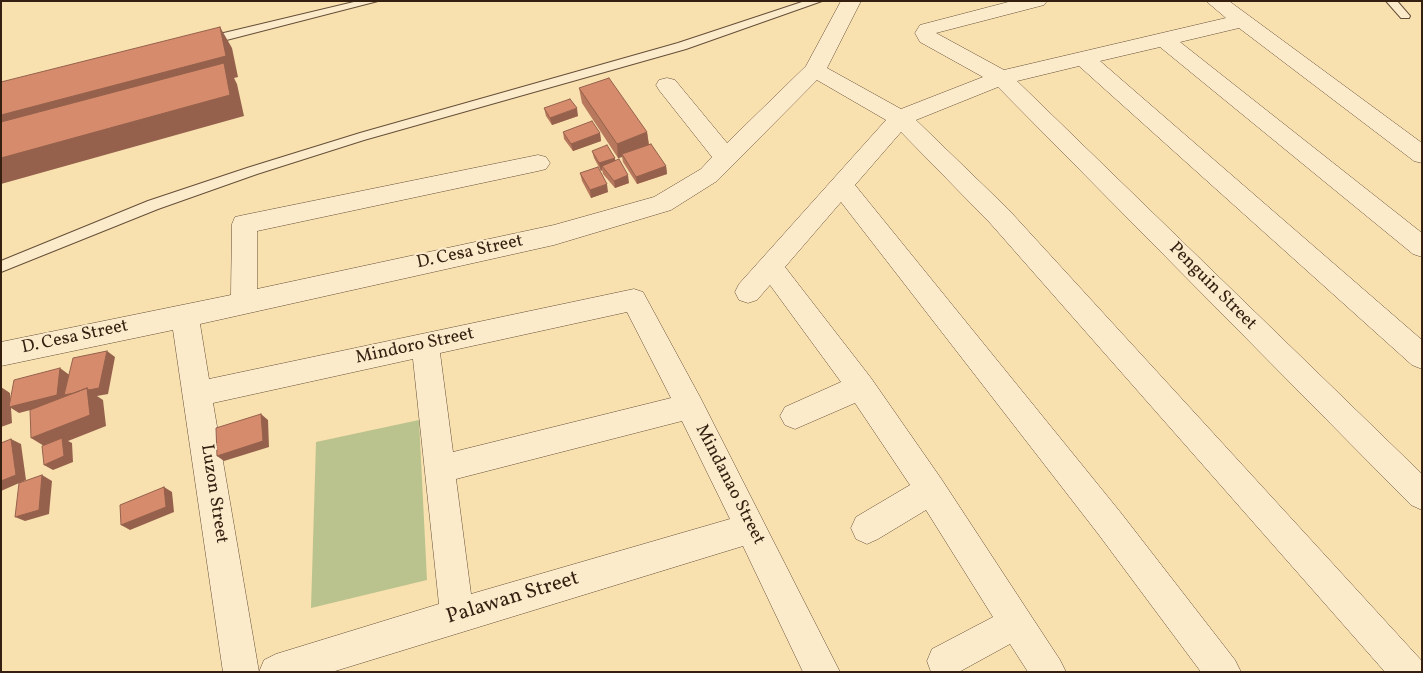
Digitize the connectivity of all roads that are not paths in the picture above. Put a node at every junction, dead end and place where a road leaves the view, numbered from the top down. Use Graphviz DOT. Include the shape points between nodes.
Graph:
graph roads {
  1 [pos="373,1"];
  2 [pos="818,1"];
  3 [pos="851,1"];
  4 [pos="1037,1"];
  5 [pos="1216,1"];
  6 [pos="1391,1"];
  7 [pos="1405,16"];
  8 [pos="1240,21"];
  9 [pos="1166,40"];
  10 [pos="192,45"];
  11 [pos="1082,57"];
  12 [pos="814,70"];
  13 [pos="1002,78"];
  14 [pos="668,85"];
  15 [pos="900,118"];
  16 [pos="1422,155"];
  17 [pos="725,157"];
  18 [pos="538,163"];
  19 [pos="841,185"];
  20 [pos="1422,247"];
  21 [pos="1,267"];
  22 [pos="771,267"];
  23 [pos="748,292"];
  24 [pos="634,300"];
  25 [pos="244,303"];
  26 [pos="185,316"];
  27 [pos="425,345"];
  28 [pos="1,354"];
  29 [pos="1422,357"];
  30 [pos="861,387"];
  31 [pos="197,394"];
  32 [pos="690,406"];
  33 [pos="795,416"];
  34 [pos="440,469"];
  35 [pos="932,490"];
  36 [pos="1422,496"];
  37 [pos="751,528"];
  38 [pos="866,528"];
  39 [pos="458,615"];
  40 [pos="1016,623"];
  41 [pos="944,662"];
  42 [pos="241,672"];
  43 [pos="276,672"];
  44 [pos="822,672"];
  45 [pos="1048,672"];
  46 [pos="1223,672"];
  47 [pos="1409,672"];
  1 -- 10 [label="lane"];
  2 -- 21 [label="lane" via="682,46 252,171 153,205"];
  3 -- 12 [label="street, D. Cesa Street"];
  4 -- 13 [label="street, Penguin Street" via="925,31 927,37"];
  5 -- 8 [label="street"];
  6 -- 7 [label="lane"];
  8 -- 9 [label="street"];
  8 -- 16 [label="street"];
  9 -- 11 [label="street"];
  9 -- 20 [label="street"];
  11 -- 13 [label="street"];
  11 -- 29 [label="street"];
  12 -- 15 [label="street"];
  12 -- 17 [label="street, D. Cesa Street"];
  13 -- 15 [label="street"];
  13 -- 36 [label="street, Penguin Street"];
  14 -- 17 [label="street"];
  15 -- 19 [label="street"];
  15 -- 47 [label="street" via="999,216"];
  17 -- 25 [label="street, D. Cesa Street" via="709,176 662,204 554,235"];
  18 -- 25 [label="street" via="244,224"];
  19 -- 22 [label="street"];
  19 -- 46 [label="street" via="1104,516"];
  22 -- 23 [label="street"];
  22 -- 30 [label="street"];
  24 -- 27 [label="street, Mindoro Street"];
  24 -- 32 [label="street, Mindanao Street"];
  25 -- 26 [label="street, D. Cesa Street"];
  26 -- 28 [label="street, D. Cesa Street"];
  26 -- 31 [label="street, Luzon Street"];
  27 -- 31 [label="street, Mindoro Street"];
  27 -- 34 [label="street"];
  30 -- 33 [label="street"];
  30 -- 35 [label="street"];
  31 -- 42 [label="street, Luzon Street"];
  32 -- 34 [label="street"];
  32 -- 37 [label="street, Mindanao Street"];
  34 -- 39 [label="street"];
  35 -- 38 [label="street"];
  35 -- 40 [label="street"];
  37 -- 39 [label="street, Palawan Street"];
  37 -- 44 [label="street, Mindanao Street"];
  39 -- 43 [label="street, Palawan Street"];
  40 -- 41 [label="street"];
  40 -- 45 [label="street"];
}
